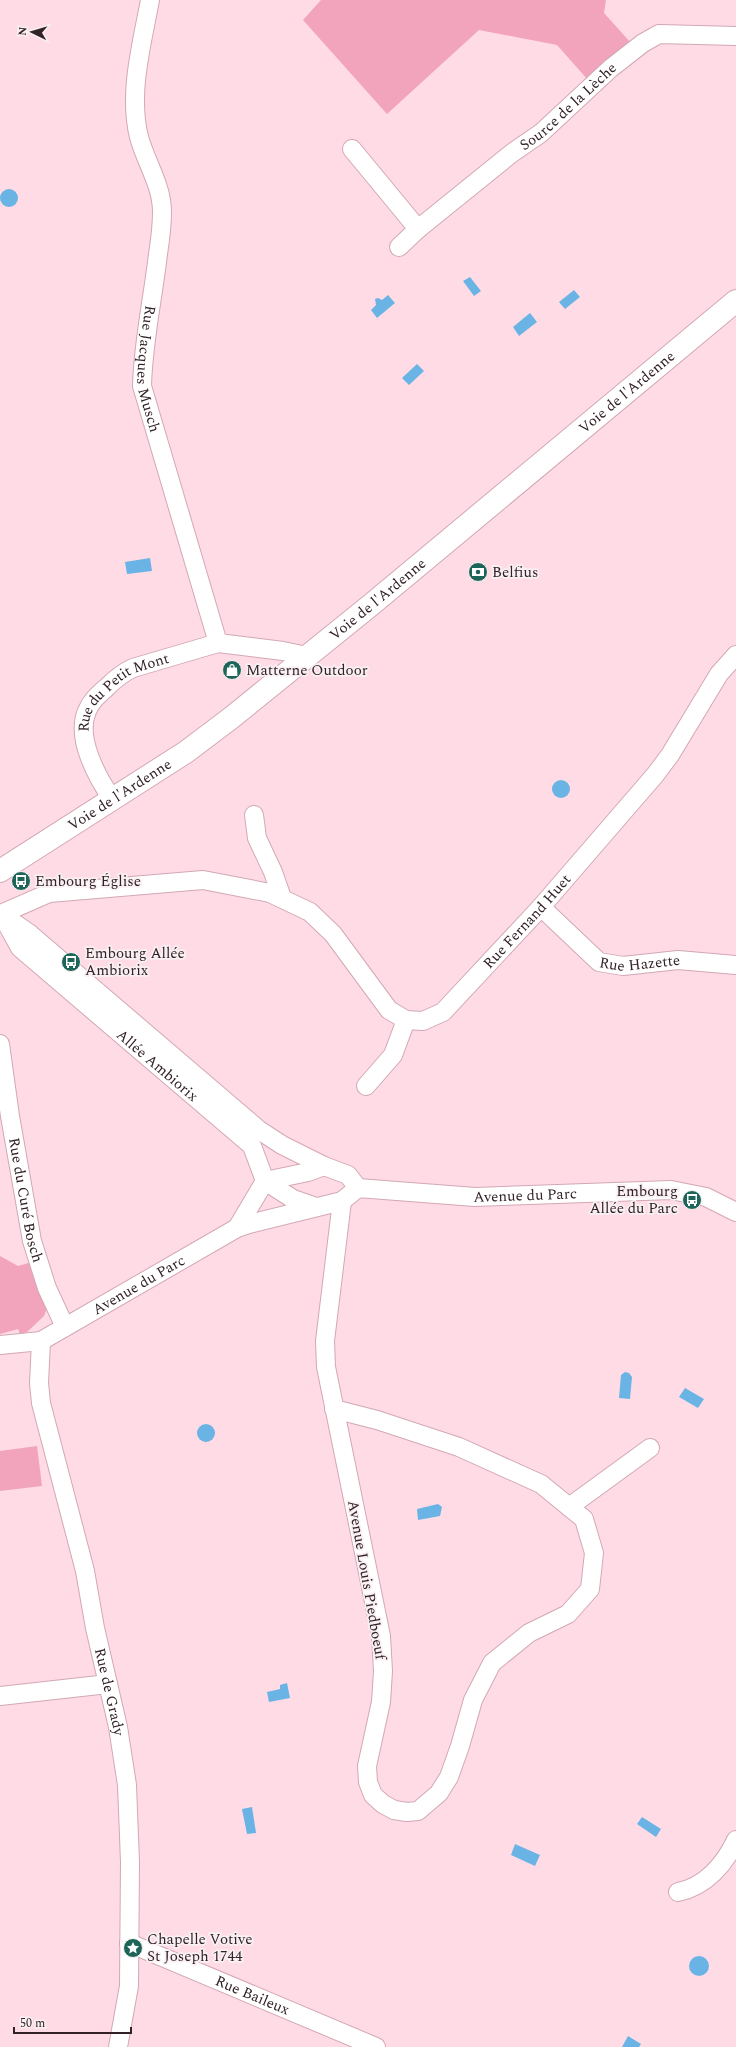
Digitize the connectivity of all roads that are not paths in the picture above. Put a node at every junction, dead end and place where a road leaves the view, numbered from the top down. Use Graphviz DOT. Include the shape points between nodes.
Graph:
graph roads {
  1 [pos="150,0"];
  2 [pos="736,36"];
  3 [pos="352,148"];
  4 [pos="418,229"];
  5 [pos="400,247"];
  6 [pos="736,300"];
  7 [pos="218,643"];
  8 [pos="736,655"];
  9 [pos="307,656"];
  10 [pos="113,800"];
  11 [pos="254,815"];
  12 [pos="0,870"];
  13 [pos="282,898"];
  14 [pos="541,908"];
  15 [pos="0,915"];
  16 [pos="736,965"];
  17 [pos="406,1020"];
  18 [pos="0,1044"];
  19 [pos="366,1086"];
  20 [pos="324,1166"];
  21 [pos="265,1181"];
  22 [pos="358,1188"];
  23 [pos="342,1201"];
  24 [pos="316,1207"];
  25 [pos="736,1212"];
  26 [pos="237,1228"];
  27 [pos="65,1327"];
  28 [pos="41,1341"];
  29 [pos="0,1345"];
  30 [pos="334,1409"];
  31 [pos="650,1448"];
  32 [pos="569,1507"];
  33 [pos="108,1684"];
  34 [pos="0,1696"];
  35 [pos="736,1840"];
  36 [pos="731,1864"];
  37 [pos="678,1892"];
  38 [pos="129,1943"];
  39 [pos="118,2047"];
  40 [pos="376,2047"];
  1 -- 7 [label="street, Rue Jacques Musch" via="138,69 135,113 140,138 155,176 162,213 142,386"];
  2 -- 4 [label="street, Source de la Lèche" via="659,34 643,43 611,68 541,133 512,153"];
  3 -- 4 [label="street"];
  4 -- 5 [label="street, Source de la Lèche"];
  6 -- 9 [label="main road, Voie de l'Ardenne"];
  7 -- 9 [label="street"];
  7 -- 10 [label="street, Rue du Petit Mont" via="133,668 120,674 93,699 83,724 86,746 98,779"];
  8 -- 14 [label="street, Rue Fernand Huet" via="719,674 670,755"];
  9 -- 10 [label="main road, Voie de l'Ardenne" via="186,752"];
  10 -- 12 [label="main road, Voie de l'Ardenne"];
  11 -- 13 [label="street" via="257,838"];
  13 -- 15 [label="street" via="270,893 203,880 49,893"];
  13 -- 17 [label="street" via="310,912 333,934 389,1010"];
  14 -- 16 [label="street, Rue Hazette" via="599,962 623,966 678,960"];
  14 -- 17 [label="street, Rue Fernand Huet" via="444,1012 423,1021"];
  15 -- 20 [label="street, Allée Ambiorix" via="30,934 259,1130"];
  15 -- 21 [label="street, Allée Ambiorix" via="20,948 252,1146"];
  17 -- 19 [label="street" via="393,1055"];
  18 -- 27 [label="street, Rue du Curé Bosch" via="32,1242 47,1288"];
  20 -- 21 [label="street"];
  20 -- 22 [label="street" via="348,1175"];
  21 -- 24 [label="street" via="293,1199"];
  21 -- 26 [label="street, Avenue du Parc"];
  22 -- 23 [label="street, Avenue du Parc"];
  22 -- 25 [label="street, Avenue du Parc" via="475,1197 671,1190 706,1197"];
  23 -- 24 [label="street, Avenue du Parc"];
  23 -- 30 [label="street, Avenue Louis Piedboeuf" via="325,1341 326,1367"];
  24 -- 26 [label="street, Avenue du Parc"];
  26 -- 27 [label="street, Avenue du Parc"];
  27 -- 28 [label="street, Avenue du Parc"];
  28 -- 29 [label="street"];
  28 -- 33 [label="street, Rue de Grady" via="41,1404 85,1571"];
  30 -- 32 [label="street, Avenue Louis Piedboeuf" via="378,1420 459,1447 541,1484"];
  30 -- 32 [label="street, Avenue Louis Piedboeuf" via="380,1636 383,1671 381,1702 366,1766 368,1782 373,1795 394,1810 418,1810 439,1793 449,1777 473,1700 492,1663 529,1633 568,1614 590,1590 594,1553 584,1519"];
  31 -- 32 [label="street"];
  33 -- 34 [label="street"];
  33 -- 38 [label="street, Rue de Grady" via="127,1785"];
  35 -- 36 [label="street"];
  36 -- 37 [label="street"];
  38 -- 39 [label="street, Rue de Grady" via="129,1986"];
  38 -- 40 [label="street, Rue Baileux"];
}
